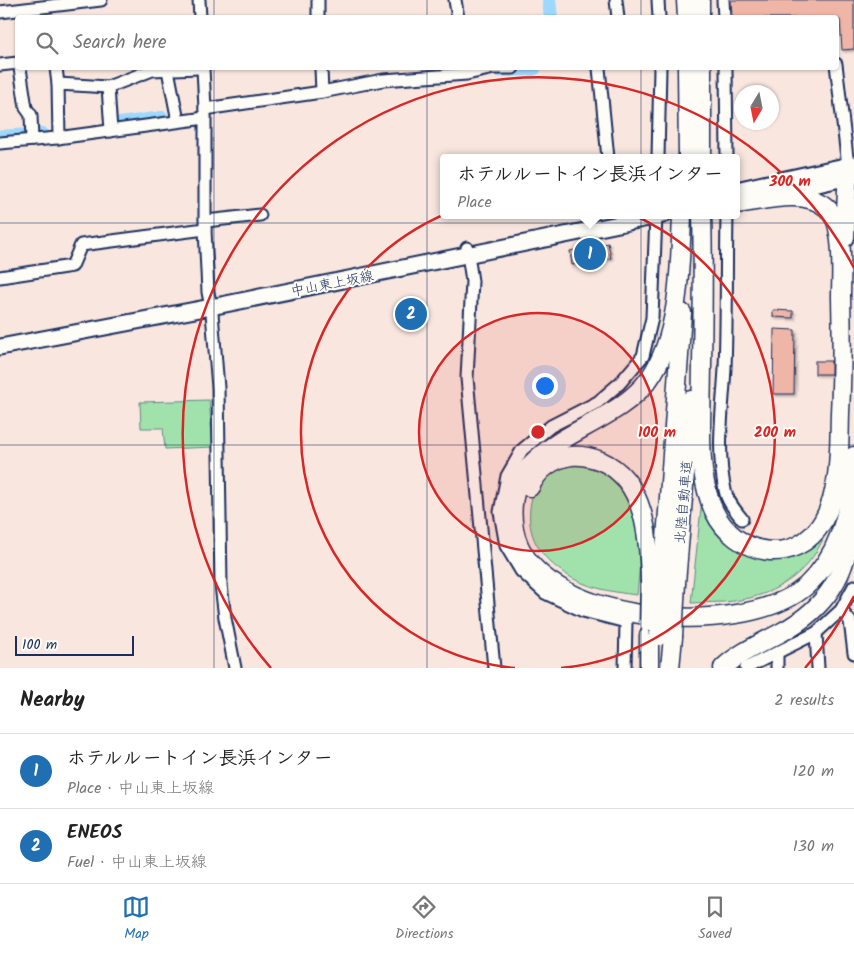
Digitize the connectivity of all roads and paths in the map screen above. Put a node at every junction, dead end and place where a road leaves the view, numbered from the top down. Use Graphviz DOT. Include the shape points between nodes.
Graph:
graph roads {
  1 [pos="101,0"];
  2 [pos="199,0"];
  3 [pos="318,0"];
  4 [pos="455,0"];
  5 [pos="616,0"];
  6 [pos="658,0"];
  7 [pos="686,0"];
  8 [pos="700,0"];
  9 [pos="723,0"];
  10 [pos="0,12"];
  11 [pos="200,15"];
  12 [pos="318,15"];
  13 [pos="458,15"];
  14 [pos="618,15"];
  15 [pos="659,15"];
  16 [pos="686,15"];
  17 [pos="700,15"];
  18 [pos="724,15"];
  19 [pos="15,63"];
  20 [pos="0,65"];
  21 [pos="20,70"];
  22 [pos="56,70"];
  23 [pos="168,70"];
  24 [pos="203,70"];
  25 [pos="321,70"];
  26 [pos="599,70"];
  27 [pos="660,70"];
  28 [pos="692,70"];
  29 [pos="692,70"];
  30 [pos="726,70"];
  31 [pos="837,70"];
  32 [pos="466,71"];
  33 [pos="58,84"];
  34 [pos="108,87"];
  35 [pos="322,92"];
  36 [pos="205,114"];
  37 [pos="178,121"];
  38 [pos="111,131"];
  39 [pos="59,138"];
  40 [pos="32,140"];
  41 [pos="0,143"];
  42 [pos="608,154"];
  43 [pos="658,154"];
  44 [pos="686,154"];
  45 [pos="702,154"];
  46 [pos="726,154"];
  47 [pos="852,174"];
  48 [pos="740,189"];
  49 [pos="740,203"];
  50 [pos="740,204"];
  51 [pos="260,215"];
  52 [pos="612,219"];
  53 [pos="659,219"];
  54 [pos="684,219"];
  55 [pos="687,219"];
  56 [pos="699,219"];
  57 [pos="727,219"];
  58 [pos="205,225"];
  59 [pos="692,235"];
  60 [pos="468,252"];
  61 [pos="0,276"];
  62 [pos="210,303"];
  63 [pos="0,339"];
  64 [pos="842,339"];
  65 [pos="0,347"];
  66 [pos="846,452"];
  67 [pos="853,475"];
  68 [pos="742,519"];
  69 [pos="663,582"];
  70 [pos="854,586"];
  71 [pos="842,610"];
  72 [pos="816,633"];
  73 [pos="660,636"];
  74 [pos="777,654"];
  75 [pos="854,654"];
  76 [pos="235,668"];
  77 [pos="494,668"];
  78 [pos="625,668"];
  79 [pos="649,668"];
  80 [pos="657,668"];
  81 [pos="670,668"];
  82 [pos="723,668"];
  83 [pos="746,668"];
  84 [pos="777,668"];
  85 [pos="818,668"];
  1 -- 10 [label="street"];
  2 -- 11 [label="street"];
  3 -- 12 [label="street"];
  4 -- 13 [label="street"];
  5 -- 14 [label="street"];
  6 -- 15 [label="street"];
  7 -- 16 [label="highway"];
  8 -- 17 [label="highway"];
  9 -- 18 [label="street"];
  19 -- 20 [label="street"];
  21 -- 40 [label="street" via="26,108 31,116"];
  22 -- 33 [label="street"];
  23 -- 34 [label="street" via="152,70"];
  23 -- 37 [label="street"];
  24 -- 36 [label="street"];
  25 -- 35 [label="street"];
  26 -- 42 [label="street"];
  27 -- 43 [label="street"];
  28 -- 44 [label="highway"];
  29 -- 45 [label="highway"];
  30 -- 46 [label="street"];
  31 -- 47 [label="street"];
  32 -- 35 [label="street" via="384,80"];
  33 -- 34 [label="street"];
  33 -- 39 [label="street"];
  34 -- 38 [label="street"];
  35 -- 36 [label="street"];
  36 -- 37 [label="street"];
  36 -- 58 [label="street"];
  37 -- 38 [label="street"];
  38 -- 39 [label="street"];
  39 -- 40 [label="street"];
  40 -- 41 [label="street"];
  47 -- 48 [label="main road"];
  47 -- 49 [label="main road"];
  47 -- 64 [label="highway"];
  50 -- 64 [label="highway" via="799,197 818,202 832,213 840,235"];
  51 -- 58 [label="street"];
  52 -- 60 [label="main road, 中山東上坂線"];
  53 -- 78 [label="street" via="652,318 643,356 598,402 551,426 522,450 508,476 500,512 506,546 521,572 545,593 584,611 626,622"];
  54 -- 59 [label="highway"];
  55 -- 59 [label="highway, 北陸自動車道"];
  56 -- 59 [label="highway"];
  57 -- 68 [label="street" via="721,456 725,492"];
  58 -- 61 [label="street" via="81,245 72,266"];
  58 -- 62 [label="street"];
  59 -- 66 [label="highway" via="702,466 707,492 720,522 734,537 758,549 784,550 802,542 816,530 827,512"];
  59 -- 67 [label="highway" via="671,328 650,379 620,408 542,453 519,484 513,518 517,539 526,557 548,580 569,593 623,610 702,617 757,610 795,594 831,556 841,533"];
  59 -- 69 [label="highway, 北陸自動車道" via="692,389"];
  60 -- 62 [label="main road, 中山東上坂線"];
  60 -- 77 [label="street" via="472,281 467,378"];
  62 -- 63 [label="main road, 中山東上坂線"];
  62 -- 65 [label="main road, 中山東上坂線"];
  62 -- 76 [label="street" via="218,388 221,585"];
  64 -- 66 [label="highway"];
  66 -- 67 [label="highway"];
  66 -- 69 [label="highway" via="836,517 828,539 810,568 773,595 708,608 658,606 610,598 571,584 550,570 534,551 524,521 527,492 542,469 565,457 583,456 604,462 622,476 634,493 648,546"];
  67 -- 82 [label="highway" via="851,532 842,570 830,592 804,619"];
  69 -- 73 [label="highway, 北陸自動車道, bridge"];
  69 -- 73 [label="highway, bridge"];
  70 -- 71 [label="street"];
  71 -- 72 [label="street"];
  71 -- 75 [label="street" via="850,621"];
  72 -- 74 [label="street"];
  72 -- 85 [label="street"];
  73 -- 79 [label="highway"];
  73 -- 80 [label="highway, 北陸自動車道"];
  73 -- 81 [label="highway, 北陸自動車道"];
  74 -- 83 [label="street"];
  74 -- 84 [label="street"];
}
